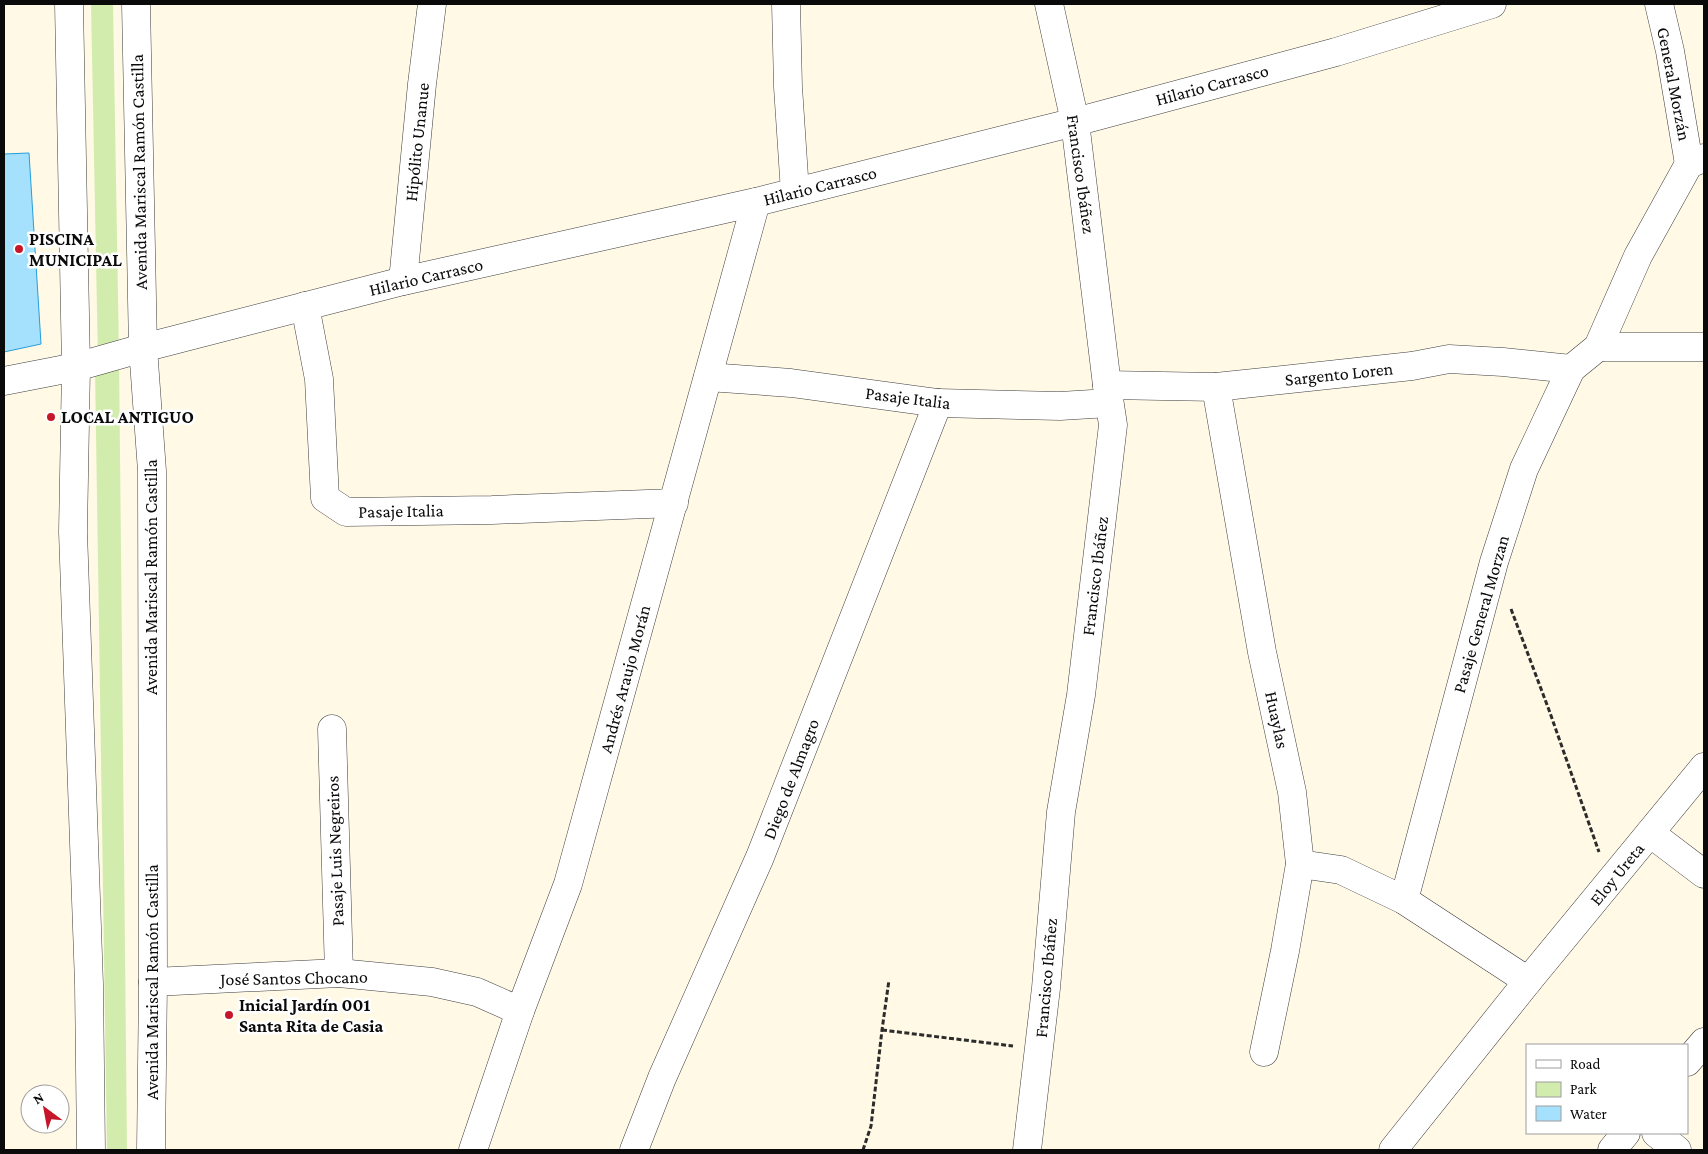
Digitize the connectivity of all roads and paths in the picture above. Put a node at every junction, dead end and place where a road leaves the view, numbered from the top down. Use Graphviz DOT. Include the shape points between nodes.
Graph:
graph roads {
  1 [pos="69,4"];
  2 [pos="136,4"];
  3 [pos="432,4"];
  4 [pos="786,4"];
  5 [pos="1049,4"];
  6 [pos="1492,4"];
  7 [pos="1658,4"];
  8 [pos="1075,122"];
  9 [pos="1699,166"];
  10 [pos="795,192"];
  11 [pos="756,202"];
  12 [pos="403,281"];
  13 [pos="305,306"];
  14 [pos="1598,347"];
  15 [pos="1704,347"];
  16 [pos="143,348"];
  17 [pos="76,367"];
  18 [pos="1571,369"];
  19 [pos="708,377"];
  20 [pos="4,381"];
  21 [pos="1216,387"];
  22 [pos="1108,394"];
  23 [pos="938,403"];
  24 [pos="674,503"];
  25 [pos="1511,608"];
  26 [pos="332,729"];
  27 [pos="1704,767"];
  28 [pos="1650,833"];
  29 [pos="1300,864"];
  30 [pos="1704,874"];
  31 [pos="1610,884"];
  32 [pos="1404,900"];
  33 [pos="339,973"];
  34 [pos="890,980"];
  35 [pos="1528,980"];
  36 [pos="153,982"];
  37 [pos="520,1011"];
  38 [pos="882,1030"];
  39 [pos="1704,1042"];
  40 [pos="1040,1049"];
  41 [pos="1264,1052"];
  42 [pos="1688,1061"];
  43 [pos="1625,1134"];
  44 [pos="1657,1134"];
  45 [pos="91,1150"];
  46 [pos="152,1150"];
  47 [pos="473,1150"];
  48 [pos="634,1150"];
  49 [pos="863,1150"];
  50 [pos="1027,1150"];
  51 [pos="1393,1150"];
  52 [pos="1612,1150"];
  53 [pos="1677,1150"];
  1 -- 17 [label="street"];
  2 -- 16 [label="street, Avenida Mariscal Ramón Castilla"];
  3 -- 12 [label="street, Hipólito Unanue"];
  4 -- 10 [label="street"];
  5 -- 8 [label="street, Francisco Ibáñez"];
  6 -- 8 [label="street, Hilario Carrasco" via="1336,52"];
  7 -- 9 [label="street, General Morzán"];
  8 -- 10 [label="street, Hilario Carrasco"];
  8 -- 22 [label="street, Francisco Ibáñez"];
  9 -- 14 [label="street" via="1638,256"];
  10 -- 11 [label="street, Hilario Carrasco"];
  11 -- 12 [label="street, Hilario Carrasco"];
  11 -- 19 [label="street, Andrés Araujo Morán"];
  12 -- 13 [label="street, Hilario Carrasco"];
  13 -- 16 [label="street, Hilario Carrasco"];
  13 -- 24 [label="street, Pasaje Italia" via="318,379 325,498 346,512"];
  14 -- 15 [label="street"];
  14 -- 18 [label="street, Pasaje General Morzan"];
  16 -- 17 [label="street, Hilario Carrasco"];
  16 -- 36 [label="street, Avenida Mariscal Ramón Castilla" via="152,471"];
  17 -- 20 [label="street, Hilario Carrasco"];
  17 -- 45 [label="street" via="73,532 89,984"];
  18 -- 21 [label="street, Sargento Loren" via="1449,359 1412,366"];
  18 -- 32 [label="street, Pasaje General Morzan" via="1524,469 1494,562"];
  19 -- 23 [label="street, Pasaje Italia" via="791,383"];
  19 -- 24 [label="street, Andrés Araujo Morán"];
  21 -- 22 [label="street, Sargento Loren"];
  21 -- 29 [label="street, Huaylas" via="1262,652 1292,792"];
  22 -- 23 [label="street, Pasaje Italia" via="1060,406"];
  22 -- 40 [label="street, Francisco Ibáñez" via="1113,425 1081,696 1061,812"];
  23 -- 48 [label="street, Diego de Almagro" via="760,856 662,1078"];
  24 -- 37 [label="street, Andrés Araujo Morán" via="568,884"];
  25 -- 31 [label="path"];
  26 -- 33 [label="street, Pasaje Luis Negreiros"];
  27 -- 28 [label="street, Eloy Ureta"];
  28 -- 30 [label="street"];
  28 -- 31 [label="street, Eloy Ureta"];
  29 -- 32 [label="street" via="1340,870"];
  29 -- 41 [label="street, Huaylas"];
  31 -- 35 [label="street, Eloy Ureta"];
  32 -- 35 [label="street"];
  33 -- 36 [label="street, José Santos Chocano"];
  33 -- 37 [label="street, José Santos Chocano" via="432,982 477,992"];
  34 -- 38 [label="path"];
  35 -- 51 [label="street, Eloy Ureta"];
  36 -- 46 [label="street, Avenida Mariscal Ramón Castilla"];
  37 -- 47 [label="street, Andrés Araujo Morán"];
  38 -- 40 [label="path"];
  38 -- 49 [label="path" via="871,1126"];
  39 -- 42 [label="street"];
  40 -- 50 [label="street, Francisco Ibáñez"];
  43 -- 52 [label="street"];
  44 -- 53 [label="street"];
}
